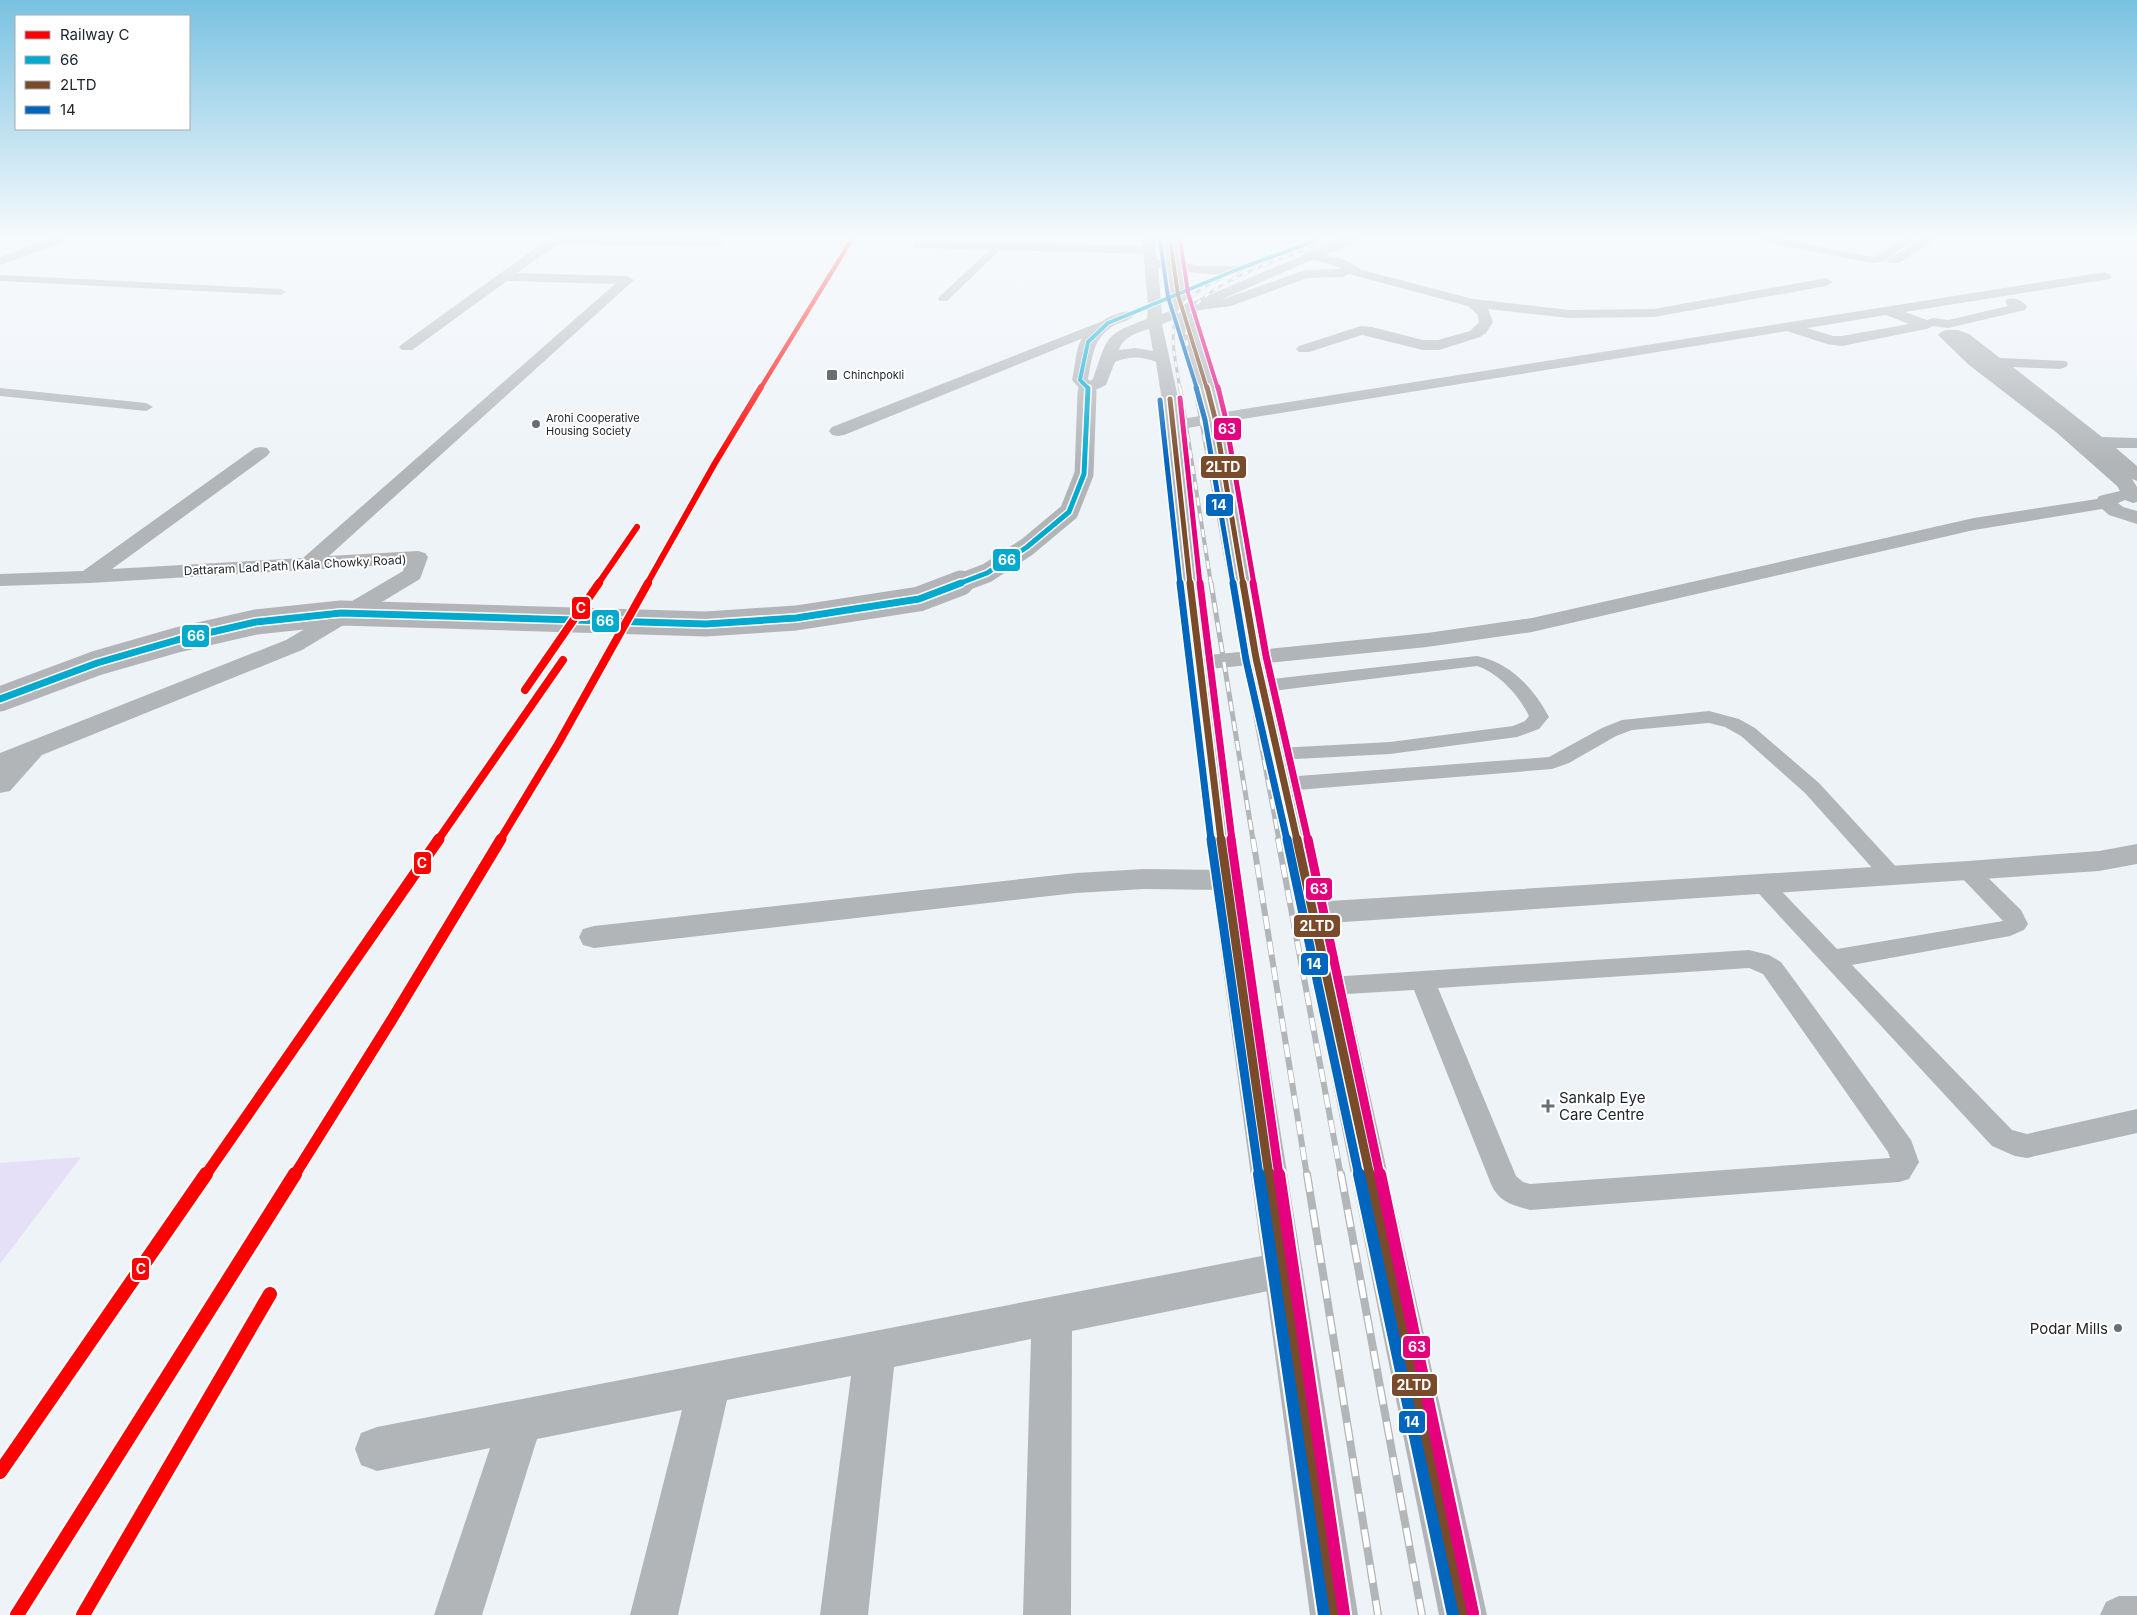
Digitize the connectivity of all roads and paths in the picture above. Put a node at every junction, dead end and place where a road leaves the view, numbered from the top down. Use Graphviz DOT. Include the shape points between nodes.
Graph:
graph roads {
  1 [pos="453,314"];
  2 [pos="588,314"];
  3 [pos="1143,314"];
  4 [pos="1159,314"];
  5 [pos="1172,314"];
  6 [pos="1176,314"];
  7 [pos="1484,314"];
  8 [pos="1581,314"];
  9 [pos="1618,314"];
  10 [pos="1877,314"];
  11 [pos="1885,314"];
  12 [pos="1901,314"];
  13 [pos="1904,314"];
  14 [pos="1984,314"];
  15 [pos="1108,323"];
  16 [pos="1788,326"];
  17 [pos="1808,333"];
  18 [pos="407,347"];
  19 [pos="1304,349"];
  20 [pos="1108,359"];
  21 [pos="1163,360"];
  22 [pos="1987,364"];
  23 [pos="2063,366"];
  24 [pos="1088,390"];
  25 [pos="0,392"];
  26 [pos="2030,403"];
  27 [pos="2049,404"];
  28 [pos="146,407"];
  29 [pos="1215,418"];
  30 [pos="1174,425"];
  31 [pos="838,432"];
  32 [pos="2077,442"];
  33 [pos="2098,442"];
  34 [pos="2137,443"];
  35 [pos="261,452"];
  36 [pos="2133,480"];
  37 [pos="2106,503"];
  38 [pos="2137,518"];
  39 [pos="308,564"];
  40 [pos="0,565"];
  41 [pos="90,577"];
  42 [pos="0,580"];
  43 [pos="1256,658"];
  44 [pos="1199,663"];
  45 [pos="1263,686"];
  46 [pos="0,699"];
  47 [pos="32,750"];
  48 [pos="1278,754"];
  49 [pos="0,762"];
  50 [pos="1285,784"];
  51 [pos="0,785"];
  52 [pos="2137,854"];
  53 [pos="1968,871"];
  54 [pos="1891,875"];
  55 [pos="1226,880"];
  56 [pos="1760,883"];
  57 [pos="1314,913"];
  58 [pos="594,937"];
  59 [pos="1832,959"];
  60 [pos="1422,980"];
  61 [pos="1330,986"];
  62 [pos="2137,1121"];
  63 [pos="1283,1270"];
  64 [pos="1052,1316"];
  65 [pos="875,1351"];
  66 [pos="710,1384"];
  67 [pos="521,1420"];
  68 [pos="377,1449"];
  69 [pos="458,1615"];
  70 [pos="654,1615"];
  71 [pos="844,1615"];
  72 [pos="1047,1615"];
  73 [pos="1334,1615"];
  74 [pos="1463,1615"];
  75 [pos="2120,1615"];
  76 [pos="2137,1615"];
  1 -- 18 [label="street"];
  2 -- 39 [label="street"];
  3 -- 15 [label="main road"];
  4 -- 20 [label="main road" via="1114,341"];
  5 -- 21 [label="main road"];
  6 -- 29 [label="main road" via="1202,369"];
  7 -- 19 [label="street" via="1486,322 1481,330 1439,345 1415,344 1361,330"];
  8 -- 9 [label="street"];
  10 -- 16 [label="street"];
  11 -- 17 [label="street"];
  12 -- 17 [label="street" via="1926,325 1842,342"];
  13 -- 14 [label="street" via="1943,324"];
  15 -- 24 [label="main road" via="1088,342 1080,380"];
  15 -- 31 [label="street"];
  16 -- 17 [label="street"];
  16 -- 29 [label="street"];
  20 -- 21 [label="main road" via="1115,355 1140,353"];
  20 -- 24 [label="main road" via="1100,382"];
  21 -- 30 [label="main road"];
  22 -- 23 [label="street"];
  22 -- 26 [label="street"];
  22 -- 27 [label="street"];
  24 -- 46 [label="main road, bridge" via="1084,474 1069,512 1027,547 987,573 919,599 796,618 706,624 340,613 256,622 96,663"];
  25 -- 28 [label="lane"];
  26 -- 27 [label="street"];
  26 -- 32 [label="street"];
  27 -- 33 [label="street"];
  29 -- 30 [label="street"];
  29 -- 43 [label="main road"];
  30 -- 44 [label="main road"];
  32 -- 33 [label="street"];
  32 -- 36 [label="street" via="2103,464"];
  33 -- 34 [label="street"];
  33 -- 36 [label="street"];
  35 -- 41 [label="street"];
  36 -- 37 [label="street"];
  37 -- 38 [label="street" via="2116,511"];
  37 -- 43 [label="street" via="1974,524 1532,625"];
  39 -- 41 [label="street, Dattaram Lad Path (Kala Chowky Road)"];
  39 -- 47 [label="street, Dattaram Lad Path (Kala Chowky Road)" via="418,557 412,574 294,646"];
  40 -- 41 [label="street"];
  41 -- 42 [label="street, Dattaram Lad Path (Kala Chowky Road)"];
  43 -- 44 [label="street"];
  43 -- 45 [label="main road"];
  44 -- 55 [label="main road"];
  45 -- 48 [label="main road"];
  45 -- 48 [label="lane" via="1476,661 1490,664 1502,672 1536,709 1539,718 1517,731 1390,748"];
  47 -- 49 [label="street, Dattaram Lad Path (Kala Chowky Road)"];
  47 -- 51 [label="street"];
  48 -- 50 [label="main road"];
  50 -- 54 [label="lane" via="1552,763 1567,758 1622,726 1709,717 1732,723 1748,732 1812,788"];
  50 -- 57 [label="main road"];
  52 -- 53 [label="street" via="2099,861"];
  53 -- 54 [label="street"];
  53 -- 59 [label="lane" via="2013,916 2016,924 2010,928"];
  54 -- 56 [label="street"];
  55 -- 58 [label="street" via="1144,879 1076,883"];
  55 -- 63 [label="main road"];
  56 -- 57 [label="street"];
  56 -- 59 [label="lane"];
  57 -- 61 [label="main road"];
  59 -- 62 [label="lane" via="2002,1138 2027,1146"];
  60 -- 60 [label="lane" via="1504,1184 1514,1193 1530,1197 1583,1194 1899,1170 1904,1162 1902,1148 1772,968 1760,961 1749,959"];
  60 -- 61 [label="lane"];
  61 -- 74 [label="main road"];
  63 -- 64 [label="street"];
  63 -- 73 [label="main road"];
  64 -- 65 [label="street"];
  64 -- 72 [label="street"];
  65 -- 66 [label="street"];
  65 -- 71 [label="street"];
  66 -- 67 [label="street"];
  66 -- 70 [label="street"];
  67 -- 68 [label="street"];
  67 -- 69 [label="street"];
  75 -- 76 [label="lane"];
}
